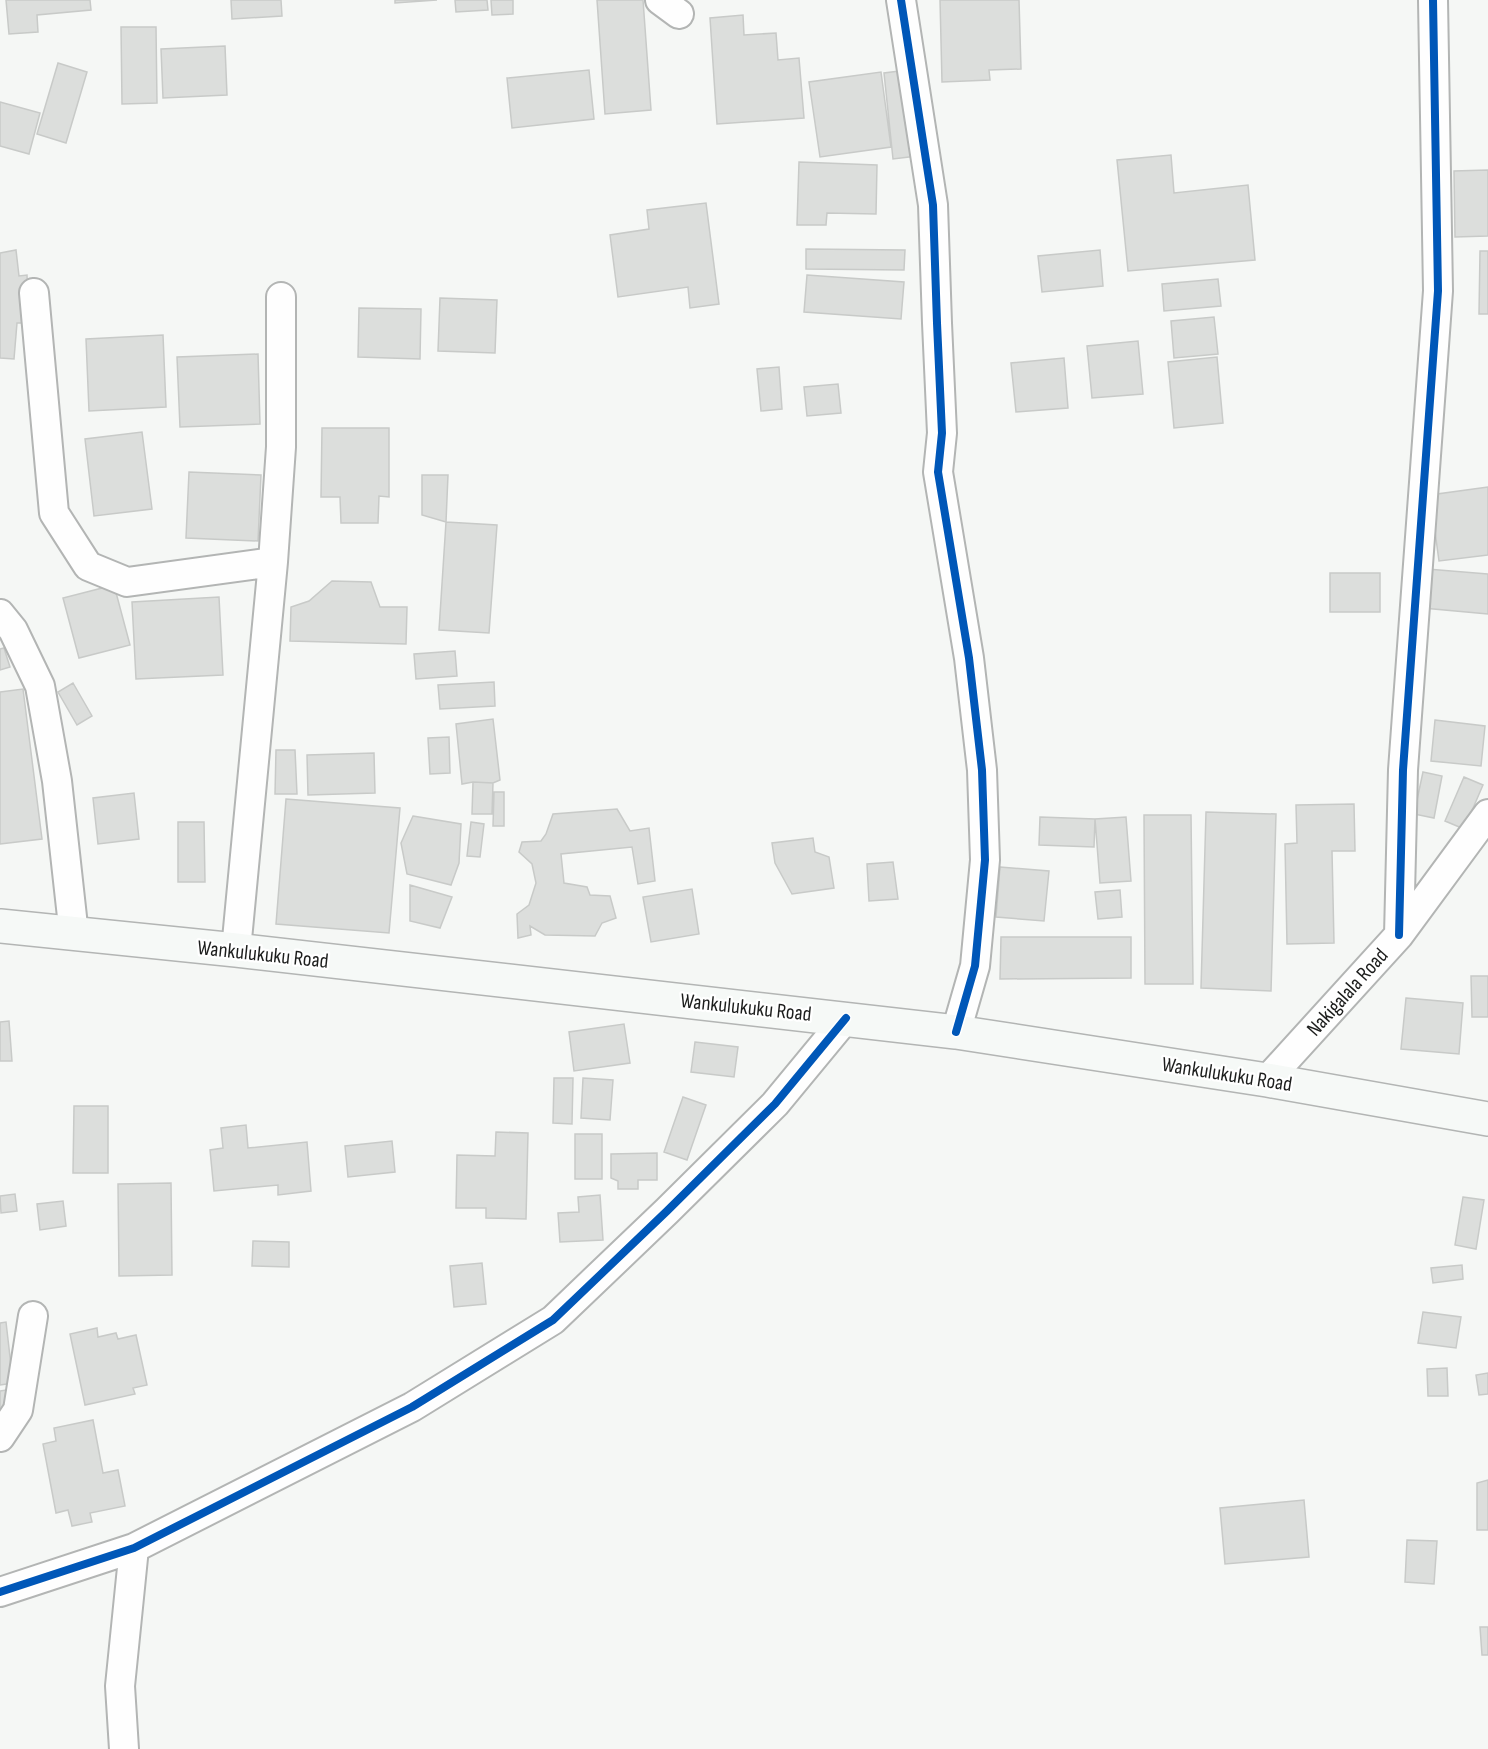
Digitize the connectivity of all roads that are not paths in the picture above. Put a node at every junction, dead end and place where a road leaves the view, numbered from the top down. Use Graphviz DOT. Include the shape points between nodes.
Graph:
graph roads {
  1 [pos="901,0"];
  2 [pos="1433,0"];
  3 [pos="34,292"];
  4 [pos="281,297"];
  5 [pos="273,562"];
  6 [pos="0,614"];
  7 [pos="1488,814"];
  8 [pos="0,926"];
  9 [pos="74,935"];
  10 [pos="1399,935"];
  11 [pos="236,950"];
  12 [pos="846,1018"];
  13 [pos="956,1032"];
  14 [pos="1267,1080"];
  15 [pos="1488,1119"];
  16 [pos="33,1316"];
  17 [pos="0,1437"];
  18 [pos="134,1548"];
  19 [pos="0,1592"];
  20 [pos="124,1749"];
  1 -- 13 [label="street" via="933,205 942,433 938,472 969,658 982,770 985,860 975,966"];
  2 -- 10 [label="street" via="1438,291 1403,770"];
  3 -- 5 [label="street" via="54,513 88,567 127,582"];
  4 -- 5 [label="street" via="280,447"];
  5 -- 11 [label="street"];
  6 -- 9 [label="street" via="13,630 40,686 57,781"];
  7 -- 10 [label="street, Nakigalala Road"];
  8 -- 9 [label="main road, Wankulukuku Road"];
  9 -- 11 [label="main road, Wankulukuku Road"];
  10 -- 14 [label="street, Nakigalala Road"];
  11 -- 12 [label="main road, Wankulukuku Road"];
  12 -- 13 [label="main road, Wankulukuku Road"];
  12 -- 18 [label="street" via="775,1104 553,1320 412,1407"];
  13 -- 14 [label="main road, Wankulukuku Road"];
  14 -- 15 [label="main road, Wankulukuku Road"];
  16 -- 17 [label="street" via="18,1410"];
  18 -- 19 [label="street"];
  18 -- 20 [label="street" via="120,1686"];
}
